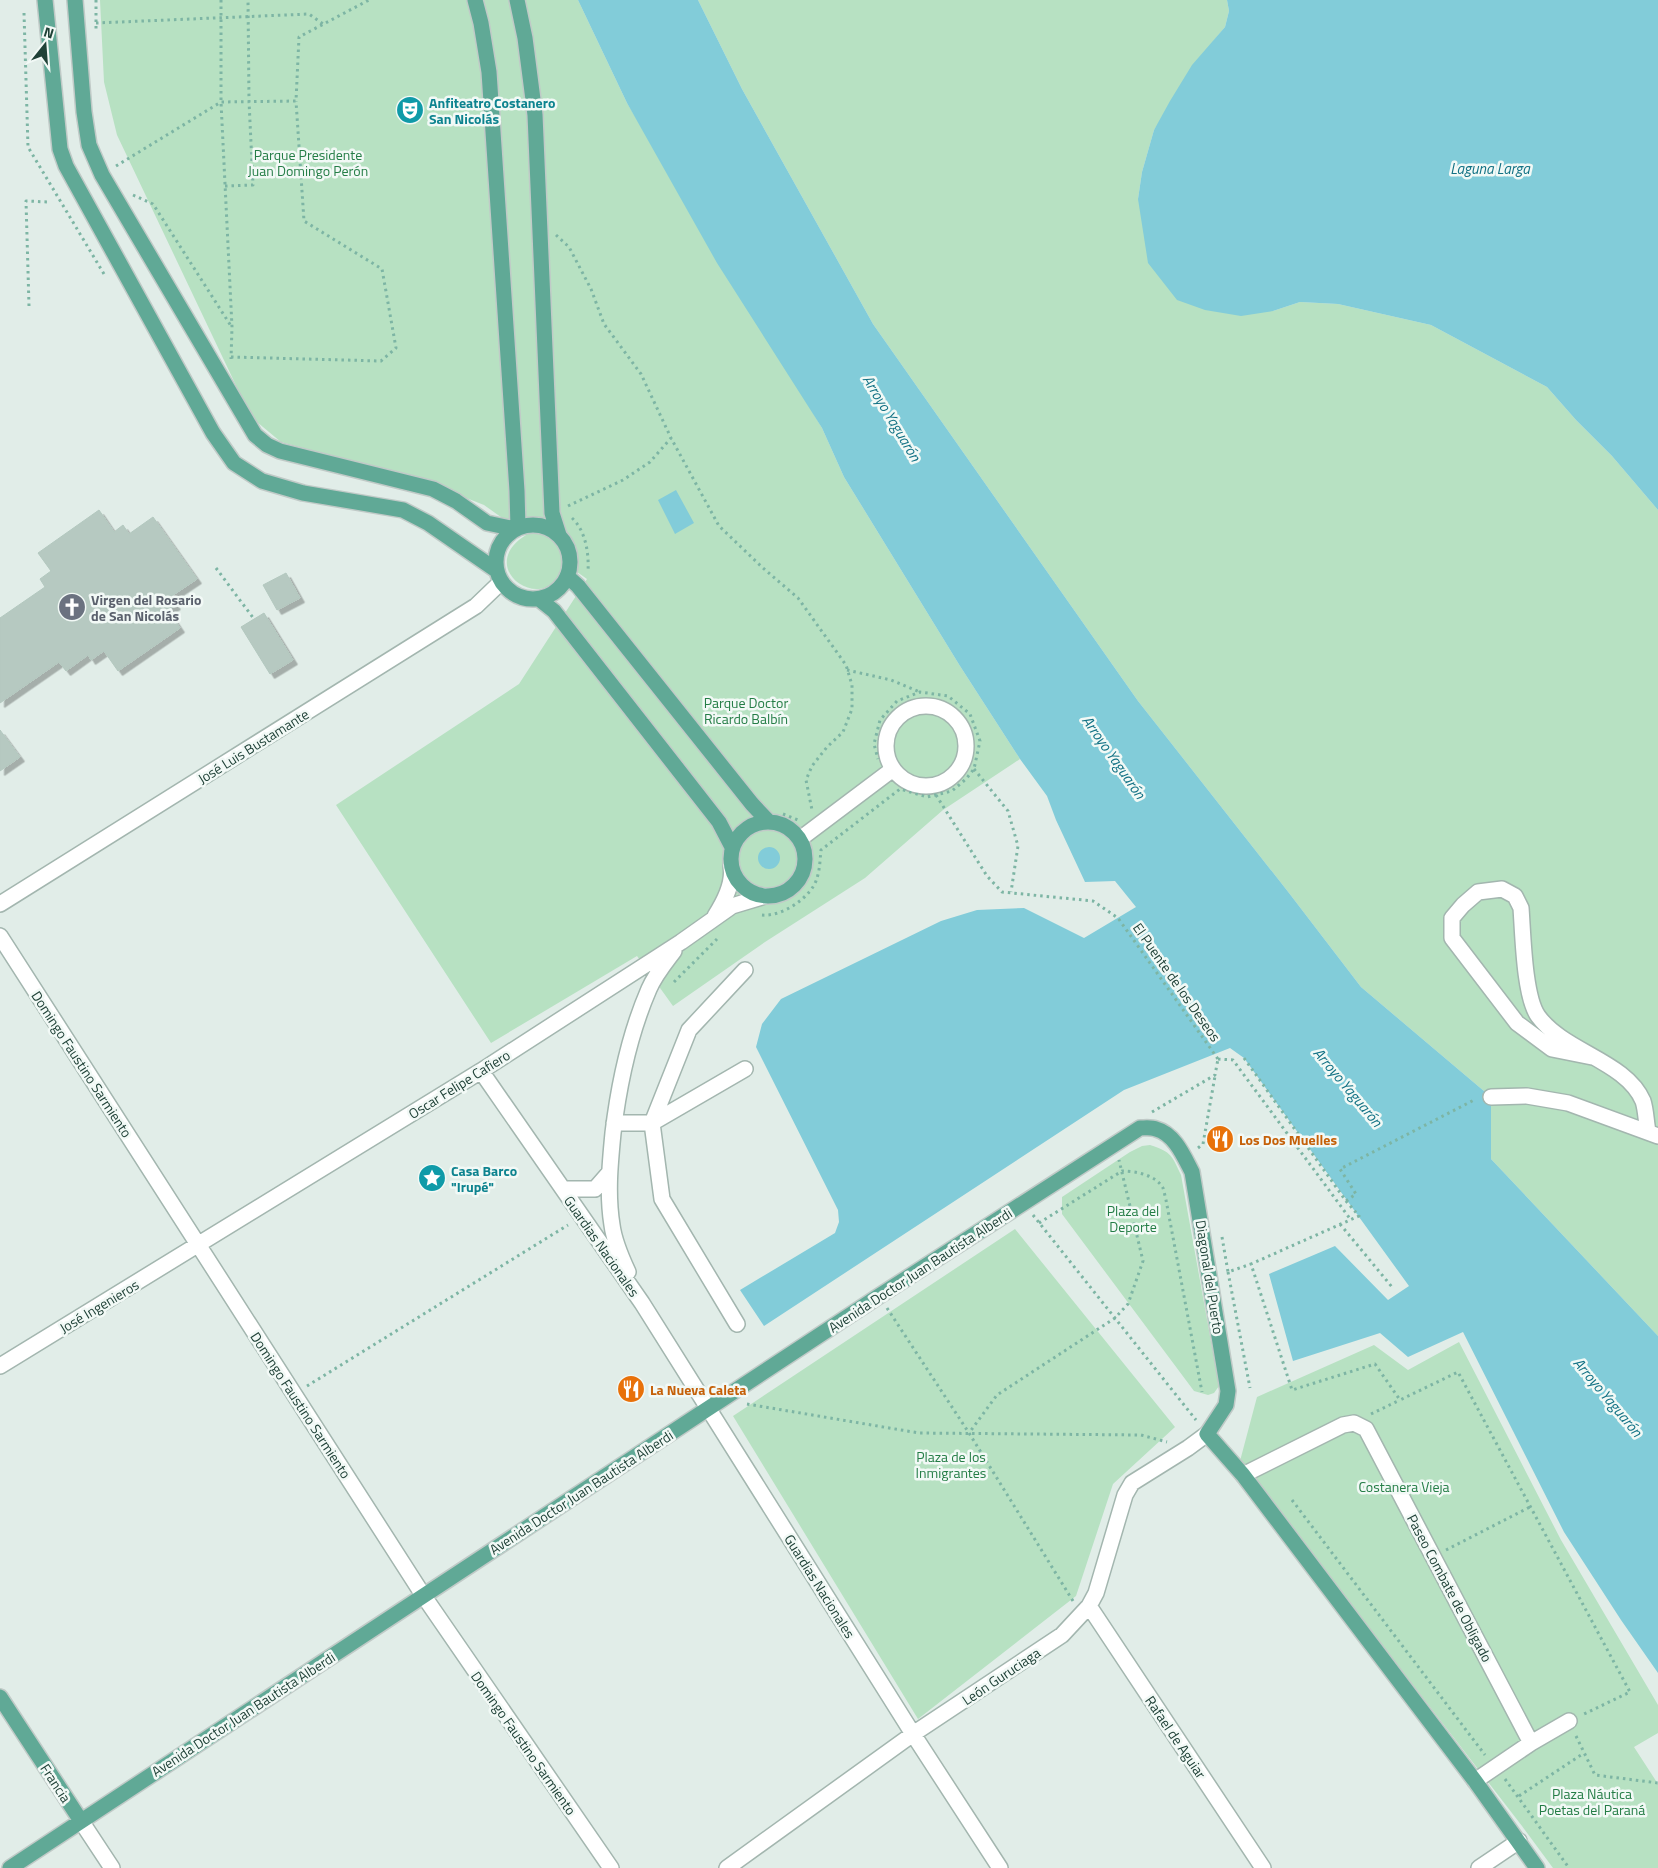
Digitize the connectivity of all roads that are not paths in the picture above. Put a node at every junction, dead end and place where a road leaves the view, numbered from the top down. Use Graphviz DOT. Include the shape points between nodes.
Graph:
graph roads {
  1 [pos="45,0"];
  2 [pos="75,0"];
  3 [pos="475,0"];
  4 [pos="517,0"];
  5 [pos="516,529"];
  6 [pos="559,535"];
  7 [pos="499,576"];
  8 [pos="567,576"];
  9 [pos="539,599"];
  10 [pos="886,767"];
  11 [pos="768,821"];
  12 [pos="800,839"];
  13 [pos="732,848"];
  14 [pos="731,866"];
  15 [pos="764,896"];
  16 [pos="0,904"];
  17 [pos="714,917"];
  18 [pos="0,936"];
  19 [pos="681,942"];
  20 [pos="745,970"];
  21 [pos="1592,1057"];
  22 [pos="745,1069"];
  23 [pos="481,1071"];
  24 [pos="1484,1097"];
  25 [pos="614,1123"];
  26 [pos="652,1123"];
  27 [pos="1140,1128"];
  28 [pos="1653,1134"];
  29 [pos="609,1173"];
  30 [pos="563,1189"];
  31 [pos="199,1245"];
  32 [pos="642,1303"];
  33 [pos="737,1324"];
  34 [pos="0,1366"];
  35 [pos="709,1409"];
  36 [pos="1207,1434"];
  37 [pos="1242,1475"];
  38 [pos="423,1595"];
  39 [pos="1085,1610"];
  40 [pos="0,1696"];
  41 [pos="1569,1721"];
  42 [pos="913,1734"];
  43 [pos="1531,1743"];
  44 [pos="1475,1781"];
  45 [pos="81,1822"];
  46 [pos="1519,1841"];
  47 [pos="10,1868"];
  48 [pos="112,1868"];
  49 [pos="611,1868"];
  50 [pos="727,1868"];
  51 [pos="1000,1868"];
  52 [pos="1263,1868"];
  53 [pos="1479,1868"];
  54 [pos="1537,1868"];
  1 -- 7 [label="main road" via="60,148 66,166 213,433 234,463 262,481 304,493 403,510 428,523"];
  2 -- 5 [label="main road" via="88,145 102,175 255,435 267,446 280,451 433,489 487,523"];
  3 -- 5 [label="main road" via="489,72 517,491"];
  4 -- 6 [label="main road" via="535,114 552,513"];
  5 -- 6 [label="main road" via="539,526"];
  5 -- 7 [label="main road" via="507,535 497,551"];
  6 -- 8 [label="main road" via="570,554"];
  7 -- 9 [label="main road" via="508,590 517,596"];
  7 -- 16 [label="street, José Luis Bustamante" via="476,606"];
  8 -- 9 [label="main road" via="553,594"];
  8 -- 11 [label="main road"];
  9 -- 13 [label="main road" via="554,611 713,814"];
  10 -- 10 [label="street" via="913,784 939,784 950,778 965,758 965,732 948,711 921,705 908,709 896,717 888,729"];
  10 -- 12 [label="street"];
  11 -- 12 [label="main road" via="786,826"];
  11 -- 13 [label="main road" via="745,829"];
  12 -- 15 [label="main road" via="806,862 800,878 788,891"];
  13 -- 14 [label="main road"];
  14 -- 15 [label="main road" via="739,883"];
  14 -- 17 [label="street, Oscar Felipe Cafiero" via="724,902"];
  15 -- 17 [label="street, Oscar Felipe Cafiero" via="732,906"];
  17 -- 19 [label="street, Oscar Felipe Cafiero"];
  18 -- 31 [label="street, Domingo Faustino Sarmiento"];
  19 -- 23 [label="street, Oscar Felipe Cafiero"];
  19 -- 25 [label="street, Guardias Nacionales" via="649,988 629,1043"];
  20 -- 26 [label="street" via="688,1030"];
  21 -- 21 [label="street" via="1563,1040 1538,1016 1529,996 1521,908 1515,896 1502,889 1478,892 1452,918 1452,938 1517,1023 1552,1049"];
  21 -- 28 [label="street" via="1630,1080 1643,1102"];
  22 -- 26 [label="street"];
  23 -- 30 [label="street, Guardias Nacionales"];
  23 -- 31 [label="street, Oscar Felipe Cafiero"];
  24 -- 28 [label="street" via="1527,1096 1568,1103"];
  25 -- 26 [label="street"];
  25 -- 29 [label="street, Guardias Nacionales"];
  26 -- 33 [label="street" via="662,1199"];
  27 -- 35 [label="main road, Avenida Doctor Juan Bautista Alberdi"];
  27 -- 36 [label="main road, Diagonal del Puerto" via="1157,1129 1169,1137 1179,1147 1192,1172 1228,1390 1226,1405"];
  29 -- 30 [label="street, Guardias Nacionales" via="595,1189"];
  29 -- 32 [label="street, Guardias Nacionales" via="612,1226"];
  30 -- 32 [label="street, Guardias Nacionales"];
  31 -- 34 [label="street, José Ingenieros"];
  31 -- 38 [label="street, Domingo Faustino Sarmiento"];
  32 -- 35 [label="street, Guardias Nacionales"];
  35 -- 38 [label="main road, Avenida Doctor Juan Bautista Alberdi"];
  35 -- 42 [label="street, Guardias Nacionales"];
  36 -- 37 [label="main road"];
  36 -- 39 [label="street, León Guruciaga" via="1132,1483 1125,1495 1096,1593"];
  37 -- 43 [label="street, Paseo Combate de Obligado" via="1348,1424 1366,1429"];
  37 -- 44 [label="main road"];
  38 -- 45 [label="main road, Avenida Doctor Juan Bautista Alberdi"];
  38 -- 49 [label="street, Domingo Faustino Sarmiento"];
  39 -- 42 [label="street, León Guruciaga" via="1062,1635"];
  39 -- 52 [label="street, Rafael de Aguiar"];
  40 -- 45 [label="main road, Francia"];
  41 -- 43 [label="street"];
  42 -- 50 [label="street, León Guruciaga"];
  42 -- 51 [label="street, Guardias Nacionales"];
  43 -- 44 [label="street"];
  44 -- 46 [label="main road"];
  45 -- 47 [label="main road, Avenida Doctor Juan Bautista Alberdi"];
  45 -- 48 [label="street, Francia"];
  46 -- 53 [label="street"];
  46 -- 54 [label="main road"];
}
